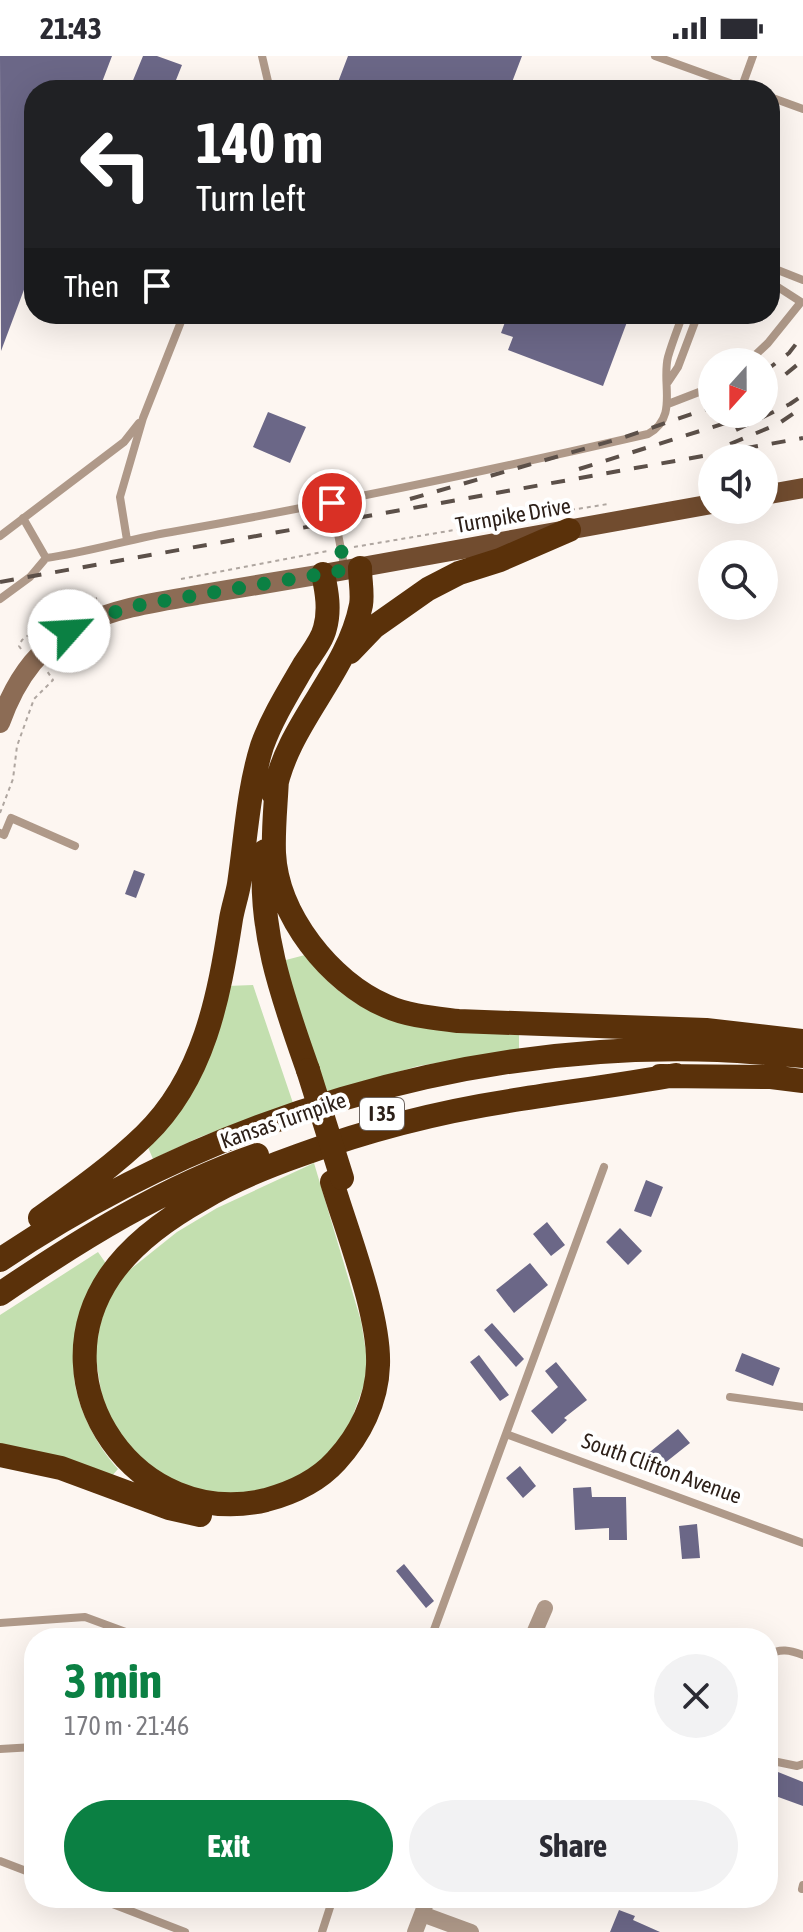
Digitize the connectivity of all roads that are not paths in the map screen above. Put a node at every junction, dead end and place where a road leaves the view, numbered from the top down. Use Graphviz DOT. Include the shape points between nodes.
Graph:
graph roads {
  1 [pos="262,56"];
  2 [pos="655,56"];
  3 [pos="753,56"];
  4 [pos="268,80"];
  5 [pos="720,80"];
  6 [pos="746,80"];
  7 [pos="780,101"];
  8 [pos="803,109"];
  9 [pos="780,271"];
  10 [pos="803,280"];
  11 [pos="780,288"];
  12 [pos="802,301"];
  13 [pos="180,324"];
  14 [pos="680,324"];
  15 [pos="694,324"];
  16 [pos="763,348"];
  17 [pos="668,382"];
  18 [pos="698,392"];
  19 [pos="668,404"];
  20 [pos="143,418"];
  21 [pos="803,488"];
  22 [pos="778,492"];
  23 [pos="332,503"];
  24 [pos="698,507"];
  25 [pos="23,518"];
  26 [pos="569,530"];
  27 [pos="0,536"];
  28 [pos="127,540"];
  29 [pos="46,558"];
  30 [pos="343,571"];
  31 [pos="0,599"];
  32 [pos="342,659"];
  33 [pos="0,723"];
  34 [pos="277,778"];
  35 [pos="0,833"];
  36 [pos="75,846"];
  37 [pos="239,888"];
  38 [pos="803,1041"];
  39 [pos="803,1056"];
  40 [pos="302,1072"];
  41 [pos="676,1075"];
  42 [pos="803,1081"];
  43 [pos="604,1167"];
  44 [pos="337,1180"];
  45 [pos="0,1248"];
  46 [pos="0,1260"];
  47 [pos="0,1294"];
  48 [pos="730,1397"];
  49 [pos="803,1407"];
  50 [pos="506,1434"];
  51 [pos="0,1455"];
  52 [pos="803,1543"];
  53 [pos="545,1608"];
  54 [pos="0,1623"];
  55 [pos="115,1628"];
  56 [pos="435,1628"];
  57 [pos="536,1628"];
  58 [pos="778,1651"];
  59 [pos="803,1655"];
  60 [pos="24,1748"];
  61 [pos="0,1749"];
  62 [pos="778,1762"];
  63 [pos="803,1764"];
  64 [pos="0,1861"];
  65 [pos="24,1870"];
  66 [pos="123,1908"];
  67 [pos="330,1908"];
  68 [pos="424,1908"];
  69 [pos="429,1908"];
  70 [pos="185,1932"];
  71 [pos="322,1932"];
  72 [pos="415,1932"];
  73 [pos="471,1932"];
  1 -- 4 [label="lane"];
  2 -- 5 [label="lane"];
  3 -- 6 [label="lane"];
  7 -- 8 [label="lane"];
  9 -- 10 [label="lane"];
  11 -- 12 [label="lane"];
  12 -- 16 [label="lane"];
  13 -- 20 [label="lane"];
  14 -- 17 [label="lane" via="668,359"];
  15 -- 17 [label="lane"];
  17 -- 19 [label="lane"];
  18 -- 19 [label="lane"];
  19 -- 23 [label="lane" via="660,424 648,434"];
  20 -- 25 [label="lane" via="124,442"];
  20 -- 28 [label="lane" via="120,497"];
  21 -- 22 [label="main road"];
  23 -- 28 [label="lane"];
  23 -- 30 [label="lane"];
  24 -- 26 [label="main road, Turnpike Drive"];
  25 -- 27 [label="lane"];
  25 -- 29 [label="lane"];
  26 -- 30 [label="main road, Turnpike Drive"];
  26 -- 32 [label="highway" via="428,589 374,627"];
  28 -- 29 [label="lane"];
  29 -- 31 [label="lane"];
  30 -- 32 [label="highway" via="361,603"];
  30 -- 33 [label="street" via="134,606 90,620 50,645 23,675"];
  30 -- 37 [label="highway" via="325,630 263,743 251,784"];
  32 -- 34 [label="highway" via="299,726"];
  34 -- 38 [label="highway" via="274,855 296,923 337,973 387,1007 458,1021 706,1030"];
  34 -- 40 [label="highway" via="264,854 264,894 269,941"];
  35 -- 36 [label="lane" via="4,835 11,818"];
  37 -- 40 [label="highway"];
  37 -- 45 [label="highway" via="215,1009 204,1043 170,1106 107,1168"];
  39 -- 46 [label="highway, Kansas Turnpike / I 35" via="624,1051 434,1076 342,1098 188,1155 94,1202"];
  40 -- 44 [label="highway, bridge"];
  41 -- 42 [label="highway, Kansas Turnpike / I 35"];
  41 -- 44 [label="highway" via="507,1101 338,1141 253,1172 201,1199 129,1252 108,1278 93,1312 86,1372 92,1403 115,1448 134,1469 162,1487 220,1503 250,1504 280,1496 306,1486 330,1467 364,1422 378,1365 376,1337"];
  41 -- 47 [label="highway, Kansas Turnpike / I 35" via="537,1083 437,1099 344,1126 237,1162 139,1206"];
  43 -- 50 [label="lane"];
  44 -- 51 [label="highway" via="387,1315 392,1351 391,1378 372,1437 339,1476 281,1510 219,1517 169,1508 61,1468"];
  48 -- 49 [label="lane"];
  50 -- 52 [label="lane, South Clifton Avenue"];
  50 -- 56 [label="lane"];
  53 -- 57 [label="street"];
  54 -- 55 [label="lane" via="85,1617"];
  58 -- 59 [label="lane"];
  60 -- 61 [label="lane"];
  62 -- 63 [label="lane"];
  64 -- 65 [label="lane"];
  66 -- 70 [label="lane"];
  67 -- 71 [label="lane"];
  68 -- 72 [label="street"];
  69 -- 73 [label="street"];
}
